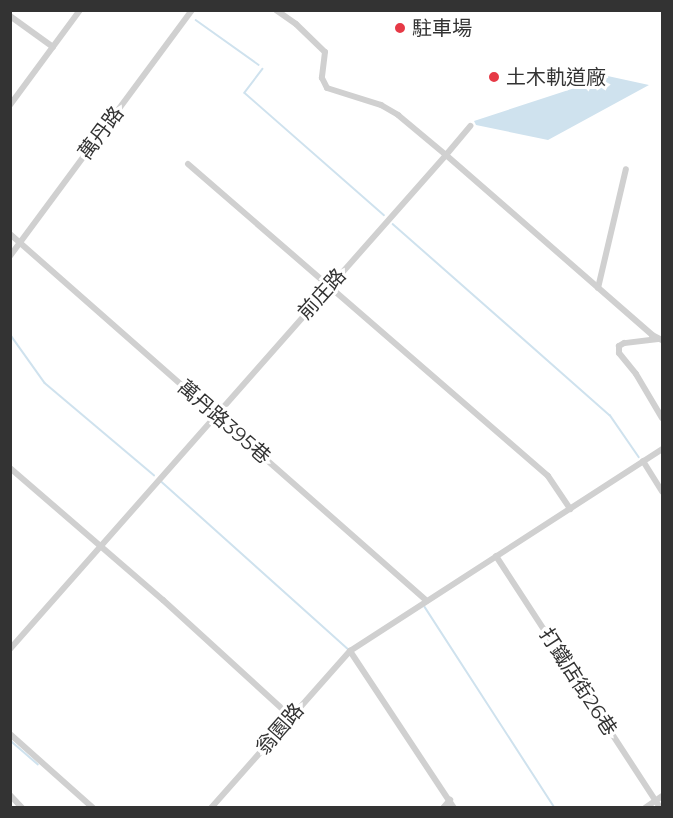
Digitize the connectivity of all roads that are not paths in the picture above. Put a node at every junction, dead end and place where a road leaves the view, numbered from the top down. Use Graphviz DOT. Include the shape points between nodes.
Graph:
graph roads {
  1 [pos="80,10"];
  2 [pos="192,10"];
  3 [pos="276,10"];
  4 [pos="10,16"];
  5 [pos="53,48"];
  6 [pos="10,105"];
  7 [pos="470,126"];
  8 [pos="446,155"];
  9 [pos="188,164"];
  10 [pos="626,169"];
  11 [pos="10,234"];
  12 [pos="20,243"];
  13 [pos="10,256"];
  14 [pos="330,285"];
  15 [pos="598,288"];
  16 [pos="661,339"];
  17 [pos="216,415"];
  18 [pos="663,418"];
  19 [pos="663,449"];
  20 [pos="643,461"];
  21 [pos="10,468"];
  22 [pos="663,492"];
  23 [pos="570,509"];
  24 [pos="101,546"];
  25 [pos="496,556"];
  26 [pos="427,601"];
  27 [pos="10,649"];
  28 [pos="351,650"];
  29 [pos="290,716"];
  30 [pos="10,734"];
  31 [pos="10,795"];
  32 [pos="663,796"];
  33 [pos="450,801"];
  34 [pos="655,801"];
  35 [pos="22,807"];
  36 [pos="93,807"];
  37 [pos="211,807"];
  38 [pos="443,807"];
  39 [pos="454,807"];
  40 [pos="645,807"];
  41 [pos="660,807"];
  1 -- 5 [label="street"];
  2 -- 12 [label="street, 萬丹路"];
  3 -- 8 [label="street" via="326,52 322,78 327,88 381,105"];
  4 -- 5 [label="street"];
  5 -- 6 [label="street"];
  7 -- 8 [label="street, 前庄路"];
  8 -- 14 [label="street, 前庄路"];
  8 -- 15 [label="street"];
  9 -- 14 [label="street"];
  10 -- 15 [label="street"];
  11 -- 12 [label="street, 萬丹路395巷"];
  12 -- 13 [label="street, 萬丹路"];
  12 -- 17 [label="street, 萬丹路395巷"];
  14 -- 17 [label="street, 前庄路"];
  14 -- 23 [label="street" via="548,476"];
  15 -- 16 [label="street"];
  16 -- 18 [label="street" via="619,346"];
  17 -- 24 [label="street, 前庄路"];
  17 -- 26 [label="street, 萬丹路395巷"];
  19 -- 20 [label="street, 翁園路"];
  20 -- 22 [label="street"];
  20 -- 23 [label="street, 翁園路"];
  21 -- 24 [label="street"];
  23 -- 25 [label="street, 翁園路"];
  24 -- 27 [label="street, 前庄路"];
  24 -- 29 [label="street"];
  25 -- 26 [label="street, 翁園路"];
  25 -- 34 [label="street, 打鐵店街26巷"];
  26 -- 28 [label="street, 翁園路"];
  28 -- 29 [label="street, 翁園路"];
  28 -- 33 [label="street"];
  29 -- 37 [label="street, 翁園路"];
  30 -- 36 [label="street"];
  31 -- 35 [label="street"];
  32 -- 34 [label="street"];
  33 -- 38 [label="street"];
  33 -- 39 [label="street"];
  34 -- 40 [label="street"];
  34 -- 41 [label="street, 打鐵店街26巷"];
}
